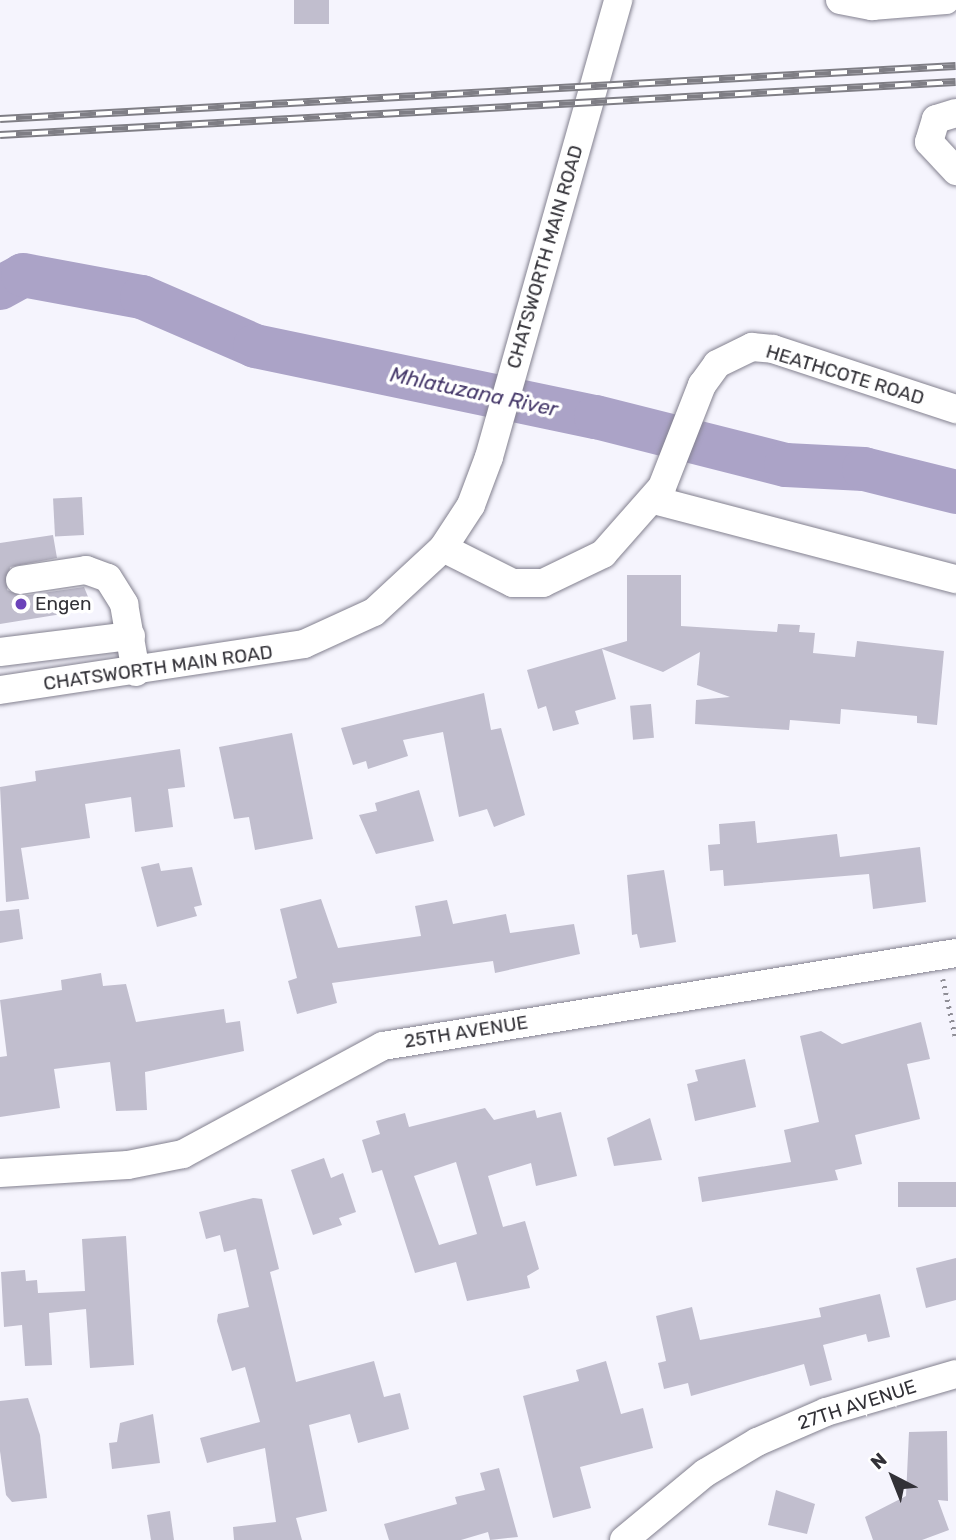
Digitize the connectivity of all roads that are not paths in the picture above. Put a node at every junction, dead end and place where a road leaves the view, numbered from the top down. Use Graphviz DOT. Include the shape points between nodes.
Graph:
graph roads {
  1 [pos="618,0"];
  2 [pos="840,0"];
  3 [pos="946,0"];
  4 [pos="956,113"];
  5 [pos="956,171"];
  6 [pos="956,408"];
  7 [pos="658,493"];
  8 [pos="443,548"];
  9 [pos="956,579"];
  10 [pos="20,580"];
  11 [pos="131,636"];
  12 [pos="0,652"];
  13 [pos="136,671"];
  14 [pos="0,690"];
  15 [pos="947,954"];
  16 [pos="0,1173"];
  17 [pos="956,1374"];
  18 [pos="624,1540"];
  1 -- 8 [label="street, CHATSWORTH MAIN ROAD" via="489,457 471,505"];
  2 -- 3 [label="street" via="872,6"];
  4 -- 5 [label="street" via="936,119 929,142"];
  6 -- 7 [label="street, HEATHCOTE ROAD" via="773,349 732,353 702,385"];
  7 -- 8 [label="street, HEATHCOTE ROAD" via="603,554 543,583 513,583"];
  7 -- 9 [label="street"];
  8 -- 13 [label="street, CHATSWORTH MAIN ROAD" via="374,612 304,644"];
  10 -- 11 [label="street" via="98,572 124,604"];
  11 -- 12 [label="street"];
  11 -- 13 [label="street"];
  13 -- 14 [label="street, CHATSWORTH MAIN ROAD"];
  15 -- 16 [label="street, 25TH AVENUE" via="383,1046 183,1154 128,1165"];
  17 -- 18 [label="street, 27TH AVENUE" via="826,1412 757,1441 705,1473"];
}
